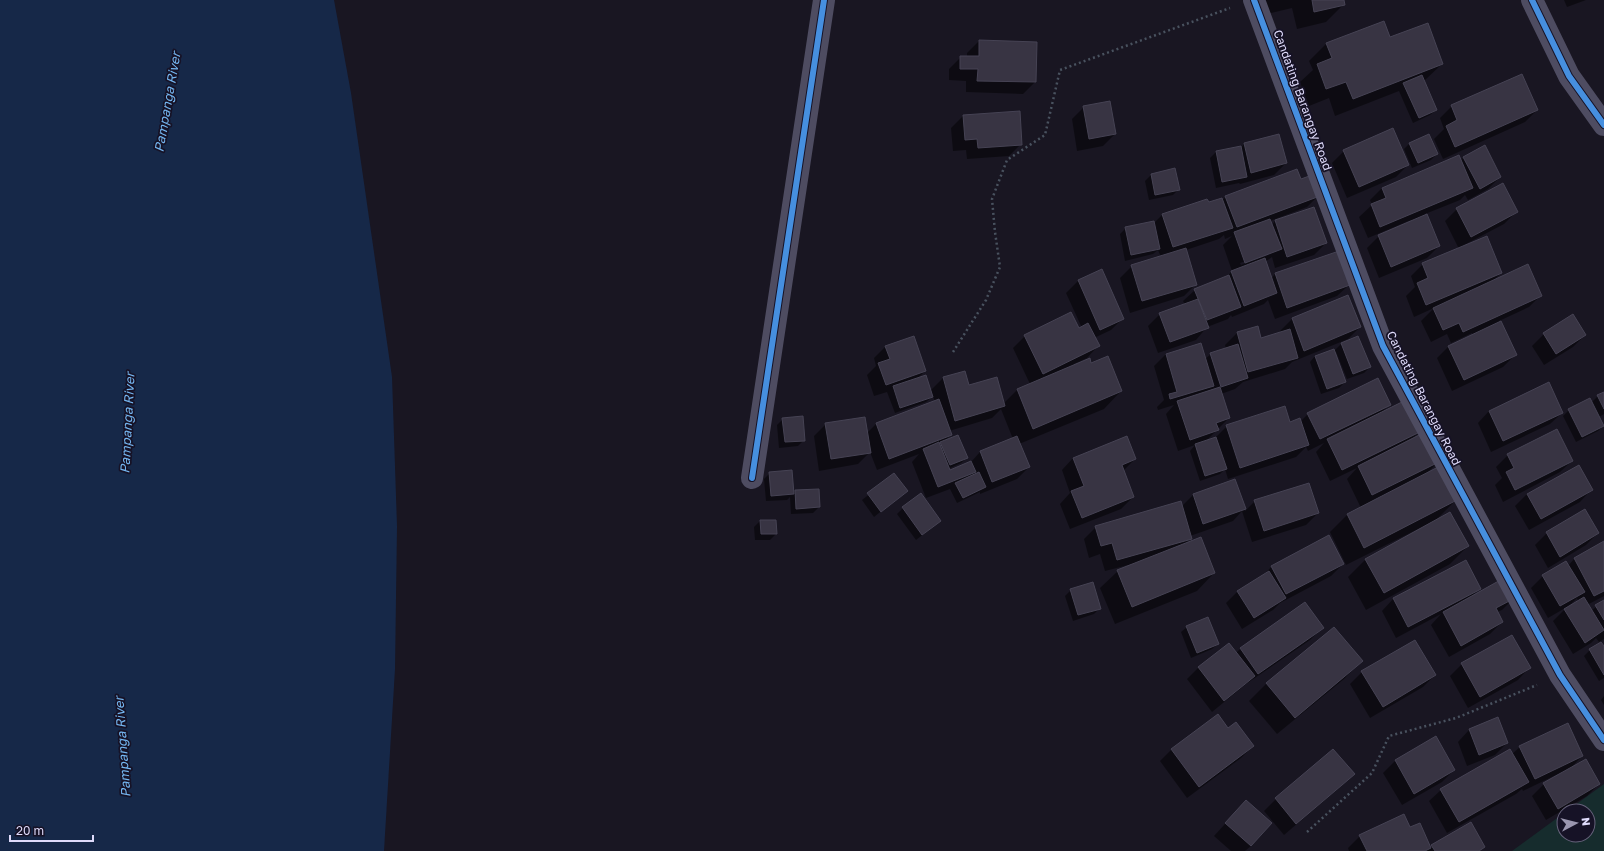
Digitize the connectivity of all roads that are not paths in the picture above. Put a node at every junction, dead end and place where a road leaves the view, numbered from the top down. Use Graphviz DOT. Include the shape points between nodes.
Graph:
graph roads {
  1 [pos="824,0"];
  2 [pos="1254,0"];
  3 [pos="1532,0"];
  4 [pos="1604,125"];
  5 [pos="752,478"];
  6 [pos="1604,740"];
  1 -- 5 [label="street"];
  2 -- 6 [label="street, Candating Barangay Road" via="1383,346 1560,675"];
  3 -- 4 [label="street" via="1569,76"];
}
